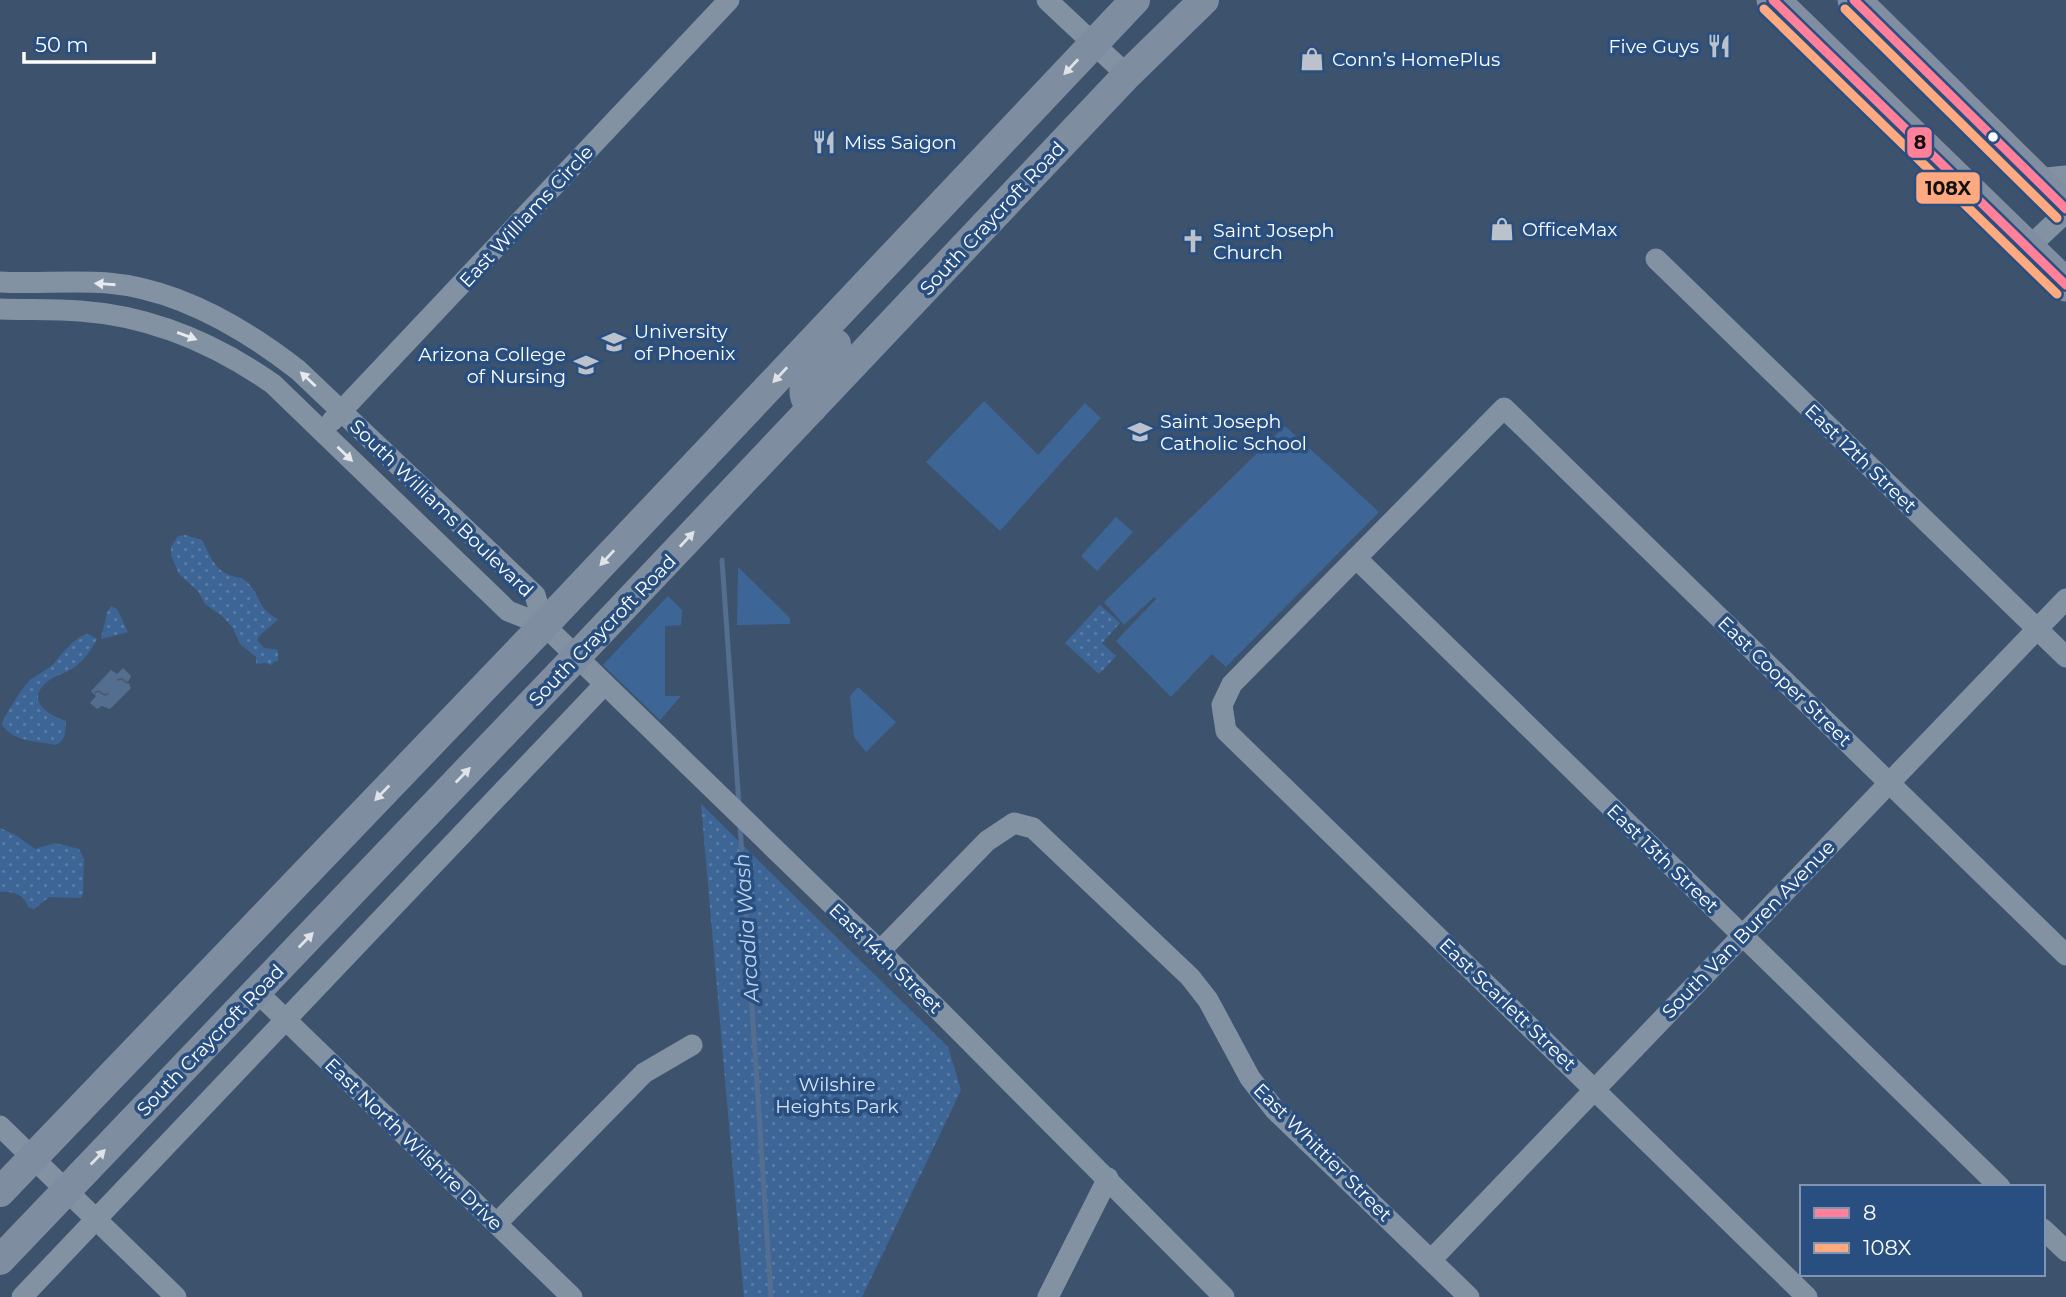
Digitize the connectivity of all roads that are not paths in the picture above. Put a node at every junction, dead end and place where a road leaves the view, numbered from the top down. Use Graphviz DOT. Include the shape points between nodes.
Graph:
graph roads {
  1 [pos="730,0"];
  2 [pos="1047,0"];
  3 [pos="1135,0"];
  4 [pos="1204,0"];
  5 [pos="1773,0"];
  6 [pos="1854,0"];
  7 [pos="1093,43"];
  8 [pos="1127,75"];
  9 [pos="2051,177"];
  10 [pos="2066,210"];
  11 [pos="915,231"];
  12 [pos="2028,248"];
  13 [pos="1656,259"];
  14 [pos="0,282"];
  15 [pos="2066,285"];
  16 [pos="0,309"];
  17 [pos="812,408"];
  18 [pos="342,411"];
  19 [pos="322,432"];
  20 [pos="1356,558"];
  21 [pos="2066,598"];
  22 [pos="544,625"];
  23 [pos="2038,630"];
  24 [pos="576,656"];
  25 [pos="2066,657"];
  26 [pos="604,685"];
  27 [pos="1889,781"];
  28 [pos="1742,936"];
  29 [pos="880,951"];
  30 [pos="2066,955"];
  31 [pos="256,991"];
  32 [pos="286,1020"];
  33 [pos="692,1045"];
  34 [pos="1595,1088"];
  35 [pos="0,1126"];
  36 [pos="33,1158"];
  37 [pos="1108,1178"];
  38 [pos="1998,1185"];
  39 [pos="66,1190"];
  40 [pos="0,1192"];
  41 [pos="96,1220"];
  42 [pos="497,1223"];
  43 [pos="2045,1231"];
  44 [pos="2066,1251"];
  45 [pos="0,1260"];
  46 [pos="1432,1260"];
  47 [pos="22,1297"];
  48 [pos="176,1297"];
  49 [pos="572,1297"];
  50 [pos="1048,1297"];
  51 [pos="1224,1297"];
  52 [pos="1469,1297"];
  53 [pos="1807,1297"];
  1 -- 18 [label="street, East Williams Circle"];
  2 -- 7 [label="street"];
  3 -- 7 [label="main road"];
  4 -- 8 [label="main road, South Craycroft Road"];
  5 -- 12 [label="main road"];
  6 -- 9 [label="main road"];
  7 -- 8 [label="street"];
  7 -- 11 [label="main road, one-way"];
  8 -- 17 [label="main road, South Craycroft Road"];
  9 -- 10 [label="main road"];
  10 -- 12 [label="street"];
  11 -- 17 [label="main road" via="902,272 811,371 804,389"];
  11 -- 22 [label="main road, one-way"];
  12 -- 15 [label="main road"];
  13 -- 23 [label="street, East 12th Street"];
  18 -- 14 [label="street, South Williams Boulevard, one-way" via="260,342 174,300 109,283"];
  16 -- 19 [label="street, South Williams Boulevard, one-way" via="97,313 200,341 273,384"];
  24 -- 17 [label="main road, South Craycroft Road, one-way"];
  18 -- 19 [label="street, East Williams Circle"];
  18 -- 22 [label="street, South Williams Boulevard" via="535,595"];
  19 -- 22 [label="street, South Williams Boulevard, one-way" via="508,611"];
  20 -- 27 [label="street, East Cooper Street" via="1504,408"];
  20 -- 28 [label="street, East 13th Street"];
  20 -- 34 [label="street, East Scarlett Street" via="1233,684 1222,705 1226,731"];
  21 -- 23 [label="street, South Van Buren Avenue"];
  22 -- 24 [label="street, East 14th Street"];
  22 -- 36 [label="main road, one-way"];
  23 -- 25 [label="street, East 12th Street"];
  23 -- 27 [label="street, South Van Buren Avenue"];
  24 -- 26 [label="street, East 14th Street"];
  31 -- 24 [label="main road, South Craycroft Road, one-way"];
  26 -- 29 [label="street, East 14th Street"];
  26 -- 32 [label="street, South Craycroft Road"];
  27 -- 28 [label="street, South Van Buren Avenue"];
  27 -- 30 [label="street, East Cooper Street"];
  28 -- 34 [label="street, South Van Buren Avenue"];
  28 -- 38 [label="street, East 13th Street"];
  29 -- 37 [label="street, East 14th Street"];
  29 -- 46 [label="street, East Whittier Street" via="987,841 1014,823 1033,828 1191,977 1250,1078 1275,1110"];
  31 -- 32 [label="street, East North Wilshire Drive"];
  39 -- 31 [label="main road, South Craycroft Road, one-way"];
  32 -- 41 [label="street, South Craycroft Road"];
  32 -- 42 [label="street, East North Wilshire Drive"];
  33 -- 42 [label="street" via="644,1073"];
  34 -- 46 [label="street, South Van Buren Avenue"];
  34 -- 53 [label="street, East Scarlett Street"];
  35 -- 36 [label="street"];
  36 -- 39 [label="street"];
  36 -- 40 [label="main road"];
  37 -- 50 [label="street"];
  37 -- 51 [label="street, East 14th Street"];
  39 -- 41 [label="street"];
  39 -- 45 [label="main road, South Craycroft Road"];
  41 -- 47 [label="street, South Craycroft Road"];
  41 -- 48 [label="street"];
  42 -- 49 [label="street, East North Wilshire Drive"];
  43 -- 44 [label="street"];
  46 -- 52 [label="street, East Whittier Street"];
}
